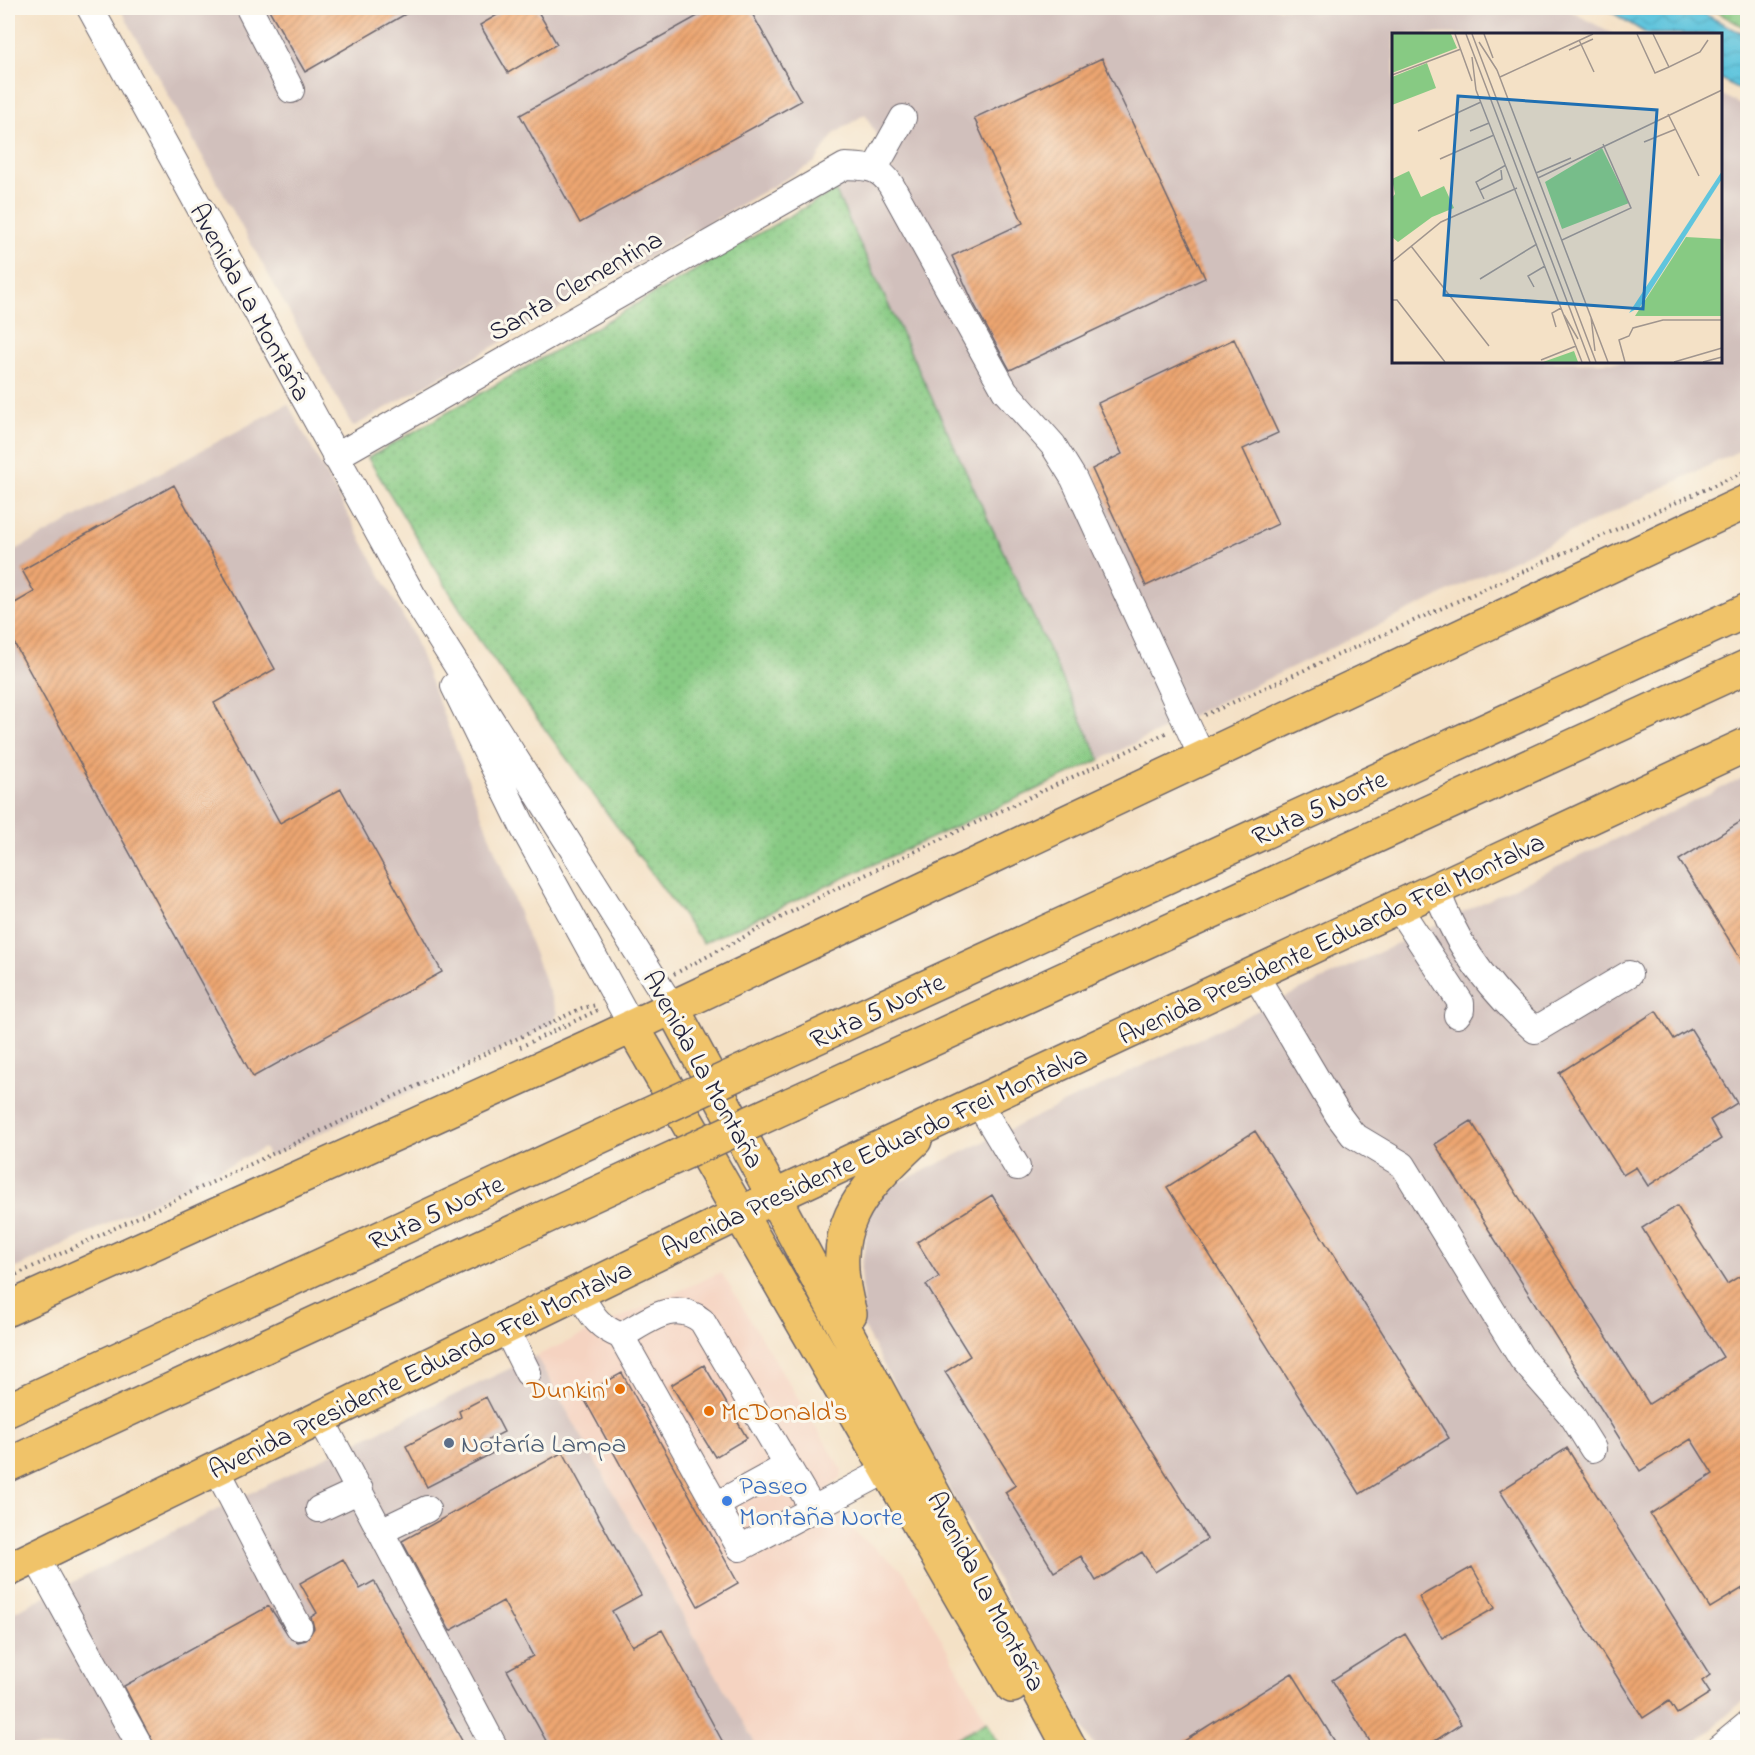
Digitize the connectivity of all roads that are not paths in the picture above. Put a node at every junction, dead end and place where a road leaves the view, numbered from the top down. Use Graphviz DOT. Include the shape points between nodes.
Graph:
graph roads {
  1 [pos="90,8"];
  2 [pos="249,8"];
  3 [pos="291,90"];
  4 [pos="903,118"];
  5 [pos="875,168"];
  6 [pos="335,457"];
  7 [pos="1748,501"];
  8 [pos="412,596"];
  9 [pos="1748,610"];
  10 [pos="1748,666"];
  11 [pos="1748,744"];
  12 [pos="1203,759"];
  13 [pos="1437,889"];
  14 [pos="1398,907"];
  15 [pos="1254,973"];
  16 [pos="1629,974"];
  17 [pos="672,1007"];
  18 [pos="625,1014"];
  19 [pos="1456,1015"];
  20 [pos="978,1102"];
  21 [pos="933,1123"];
  22 [pos="1017,1167"];
  23 [pos="776,1196"];
  24 [pos="740,1213"];
  25 [pos="578,1292"];
  26 [pos="8,1309"];
  27 [pos="505,1328"];
  28 [pos="621,1336"];
  29 [pos="868,1369"];
  30 [pos="528,1372"];
  31 [pos="8,1410"];
  32 [pos="320,1418"];
  33 [pos="1593,1449"];
  34 [pos="8,1465"];
  35 [pos="787,1466"];
  36 [pos="216,1468"];
  37 [pos="887,1470"];
  38 [pos="360,1490"];
  39 [pos="716,1505"];
  40 [pos="319,1509"];
  41 [pos="427,1509"];
  42 [pos="813,1509"];
  43 [pos="381,1531"];
  44 [pos="21,1563"];
  45 [pos="299,1627"];
  46 [pos="1748,1724"];
  47 [pos="141,1748"];
  48 [pos="495,1748"];
  49 [pos="1046,1748"];
  50 [pos="1070,1748"];
  51 [pos="1719,1748"];
  1 -- 6 [label="street, Avenida La Montaña"];
  2 -- 3 [label="street"];
  4 -- 5 [label="street"];
  5 -- 6 [label="street, Santa Clementina" via="845,165"];
  5 -- 12 [label="street" via="891,185 1005,391 1053,445 1074,479"];
  6 -- 8 [label="street, Avenida La Montaña"];
  7 -- 12 [label="main road"];
  8 -- 17 [label="street, Avenida La Montaña"];
  8 -- 18 [label="street, Avenida La Montaña" via="491,764"];
  9 -- 31 [label="main road, Ruta 5 Norte, bridge"];
  10 -- 34 [label="main road, Ruta 5 Norte, bridge"];
  11 -- 13 [label="main road, Avenida Presidente Eduardo Frei Montalva"];
  12 -- 17 [label="main road"];
  13 -- 14 [label="main road, Avenida Presidente Eduardo Frei Montalva"];
  13 -- 16 [label="street" via="1475,965 1506,1004 1535,1030"];
  14 -- 15 [label="main road, Avenida Presidente Eduardo Frei Montalva"];
  14 -- 19 [label="street" via="1461,1004"];
  15 -- 20 [label="main road, Avenida Presidente Eduardo Frei Montalva"];
  15 -- 33 [label="street" via="1338,1115 1353,1134 1403,1165 1522,1359 1573,1417"];
  17 -- 18 [label="main road"];
  17 -- 23 [label="main road, Avenida La Montaña"];
  18 -- 24 [label="main road, Avenida La Montaña"];
  18 -- 26 [label="main road" via="329,1166"];
  20 -- 21 [label="main road, Avenida Presidente Eduardo Frei Montalva"];
  20 -- 22 [label="street"];
  21 -- 23 [label="main road, Avenida Presidente Eduardo Frei Montalva"];
  21 -- 29 [label="main road" via="861,1196 843,1240 845,1294"];
  23 -- 24 [label="main road, Avenida Presidente Eduardo Frei Montalva"];
  23 -- 29 [label="main road, Avenida La Montaña"];
  24 -- 25 [label="main road, Avenida Presidente Eduardo Frei Montalva"];
  24 -- 37 [label="main road, Avenida La Montaña"];
  25 -- 27 [label="main road, Avenida Presidente Eduardo Frei Montalva"];
  25 -- 28 [label="street" via="596,1322"];
  27 -- 30 [label="street"];
  27 -- 32 [label="main road, Avenida Presidente Eduardo Frei Montalva"];
  28 -- 35 [label="street" via="668,1310 694,1314 702,1321"];
  28 -- 39 [label="street"];
  29 -- 50 [label="main road, Avenida La Montaña"];
  32 -- 36 [label="main road, Avenida Presidente Eduardo Frei Montalva"];
  32 -- 38 [label="street"];
  35 -- 39 [label="street"];
  35 -- 42 [label="street"];
  36 -- 44 [label="main road, Avenida Presidente Eduardo Frei Montalva"];
  36 -- 45 [label="street"];
  37 -- 42 [label="street"];
  37 -- 49 [label="main road, Avenida La Montaña"];
  38 -- 40 [label="street"];
  38 -- 43 [label="street"];
  39 -- 42 [label="street" via="740,1548"];
  41 -- 43 [label="street"];
  43 -- 48 [label="street"];
  44 -- 47 [label="street"];
  46 -- 51 [label="street"];
}
